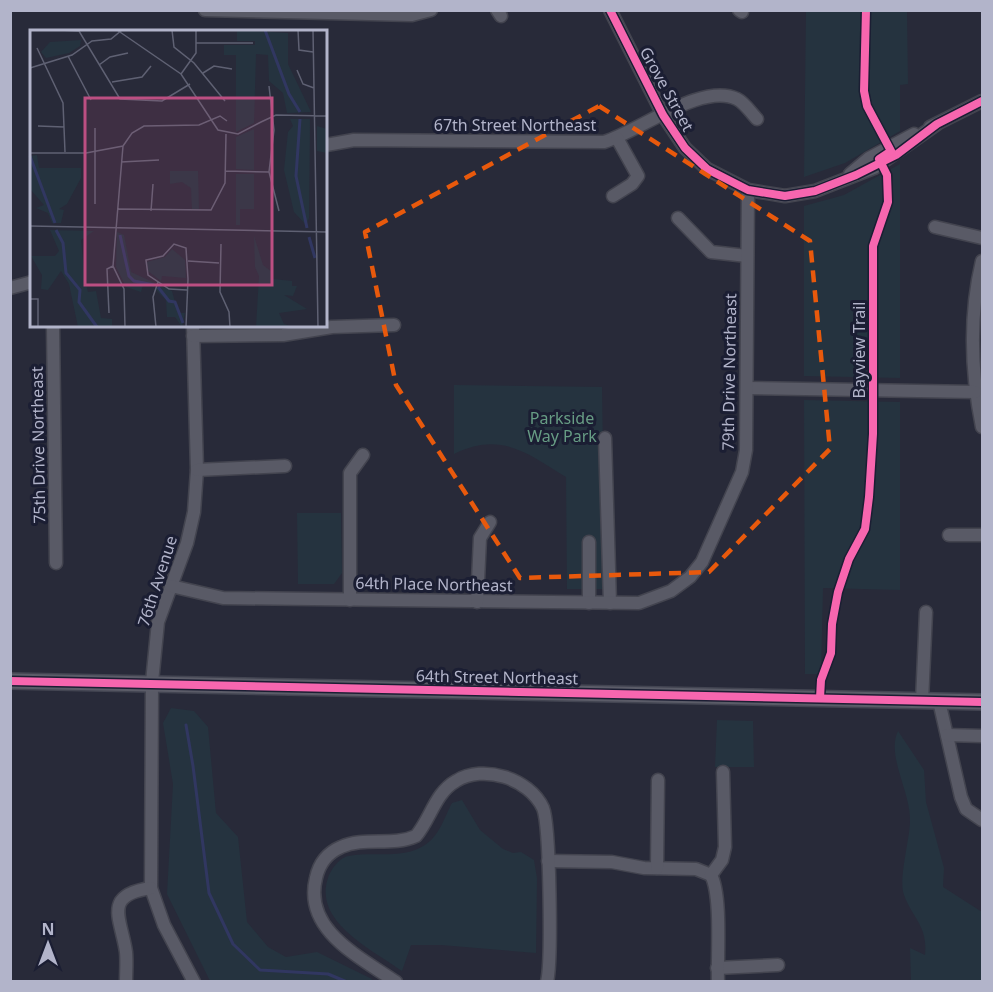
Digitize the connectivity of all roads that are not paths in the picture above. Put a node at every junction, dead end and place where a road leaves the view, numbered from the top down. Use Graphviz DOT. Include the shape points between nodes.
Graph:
graph roads {
  1 [pos="205,10"];
  2 [pos="430,10"];
  3 [pos="610,10"];
  4 [pos="982,101"];
  5 [pos="663,115"];
  6 [pos="757,119"];
  7 [pos="617,138"];
  8 [pos="327,145"];
  9 [pos="748,190"];
  10 [pos="613,196"];
  11 [pos="678,218"];
  12 [pos="935,227"];
  13 [pos="982,238"];
  14 [pos="747,256"];
  15 [pos="982,261"];
  16 [pos="30,283"];
  17 [pos="10,288"];
  18 [pos="394,325"];
  19 [pos="53,327"];
  20 [pos="193,331"];
  21 [pos="747,388"];
  22 [pos="975,392"];
  23 [pos="982,427"];
  24 [pos="605,438"];
  25 [pos="363,455"];
  26 [pos="285,466"];
  27 [pos="197,470"];
  28 [pos="490,522"];
  29 [pos="949,535"];
  30 [pos="982,535"];
  31 [pos="589,542"];
  32 [pos="56,563"];
  33 [pos="690,577"];
  34 [pos="171,586"];
  35 [pos="350,600"];
  36 [pos="477,602"];
  37 [pos="589,603"];
  38 [pos="610,603"];
  39 [pos="926,612"];
  40 [pos="10,681"];
  41 [pos="152,682"];
  42 [pos="922,700"];
  43 [pos="939,701"];
  44 [pos="982,702"];
  45 [pos="947,735"];
  46 [pos="982,736"];
  47 [pos="723,772"];
  48 [pos="658,780"];
  49 [pos="982,820"];
  50 [pos="548,861"];
  51 [pos="657,868"];
  52 [pos="711,875"];
  53 [pos="150,888"];
  54 [pos="778,965"];
  55 [pos="717,968"];
  56 [pos="391,980"];
  57 [pos="126,981"];
  58 [pos="194,981"];
  59 [pos="547,981"];
  60 [pos="718,981"];
  1 -- 2 [label="street" via="412,15"];
  3 -- 5 [label="street, Grove Street"];
  4 -- 9 [label="street, Grove Street" via="888,147 847,176 815,191 785,195"];
  5 -- 6 [label="street, 67th Street Northeast" via="694,99 716,95 740,100"];
  5 -- 7 [label="street, 67th Street Northeast"];
  5 -- 9 [label="street, Grove Street" via="685,148 707,169"];
  7 -- 8 [label="street, 67th Street Northeast" via="604,142 354,140"];
  7 -- 10 [label="street" via="638,176"];
  9 -- 14 [label="street, 79th Drive Northeast"];
  11 -- 14 [label="street" via="711,252"];
  12 -- 13 [label="street"];
  14 -- 21 [label="street, 79th Drive Northeast"];
  15 -- 22 [label="street" via="973,322"];
  16 -- 17 [label="street"];
  18 -- 20 [label="street" via="332,327 283,335"];
  19 -- 32 [label="street, 75th Drive Northeast"];
  20 -- 27 [label="street, 76th Avenue"];
  21 -- 22 [label="street"];
  21 -- 33 [label="street, 79th Drive Northeast" via="742,472 709,551"];
  22 -- 23 [label="street"];
  24 -- 38 [label="street"];
  25 -- 35 [label="street" via="350,473"];
  26 -- 27 [label="street"];
  27 -- 34 [label="street, 76th Avenue" via="194,512"];
  28 -- 36 [label="street" via="480,538"];
  29 -- 30 [label="street"];
  31 -- 37 [label="street"];
  33 -- 38 [label="street, 64th Place Northeast" via="658,598 639,603"];
  34 -- 35 [label="street, 64th Place Northeast" via="223,598"];
  34 -- 41 [label="street, 76th Avenue" via="158,622"];
  35 -- 36 [label="street, 64th Place Northeast"];
  36 -- 37 [label="street, 64th Place Northeast"];
  37 -- 38 [label="street, 64th Place Northeast"];
  39 -- 42 [label="street"];
  40 -- 41 [label="main road, 64th Street Northeast"];
  41 -- 42 [label="main road, 64th Street Northeast"];
  41 -- 53 [label="street, 76th Avenue"];
  42 -- 43 [label="main road, 64th Street Northeast"];
  43 -- 44 [label="main road, 64th Street Northeast"];
  43 -- 45 [label="street"];
  45 -- 46 [label="street"];
  45 -- 49 [label="street" via="961,797 966,809"];
  47 -- 52 [label="street" via="725,847 722,860"];
  48 -- 51 [label="street"];
  50 -- 51 [label="street" via="612,862"];
  50 -- 56 [label="street" via="546,825 536,796 507,777 476,774 457,780 443,791 417,836 394,843 355,842 324,858 314,885 314,902 323,924 334,938"];
  50 -- 59 [label="street"];
  51 -- 52 [label="street" via="696,869"];
  52 -- 55 [label="street" via="715,883"];
  53 -- 57 [label="street" via="125,895 118,905 117,920 126,952"];
  53 -- 58 [label="street, 76th Avenue"];
  54 -- 55 [label="street"];
  55 -- 60 [label="street"];
}
